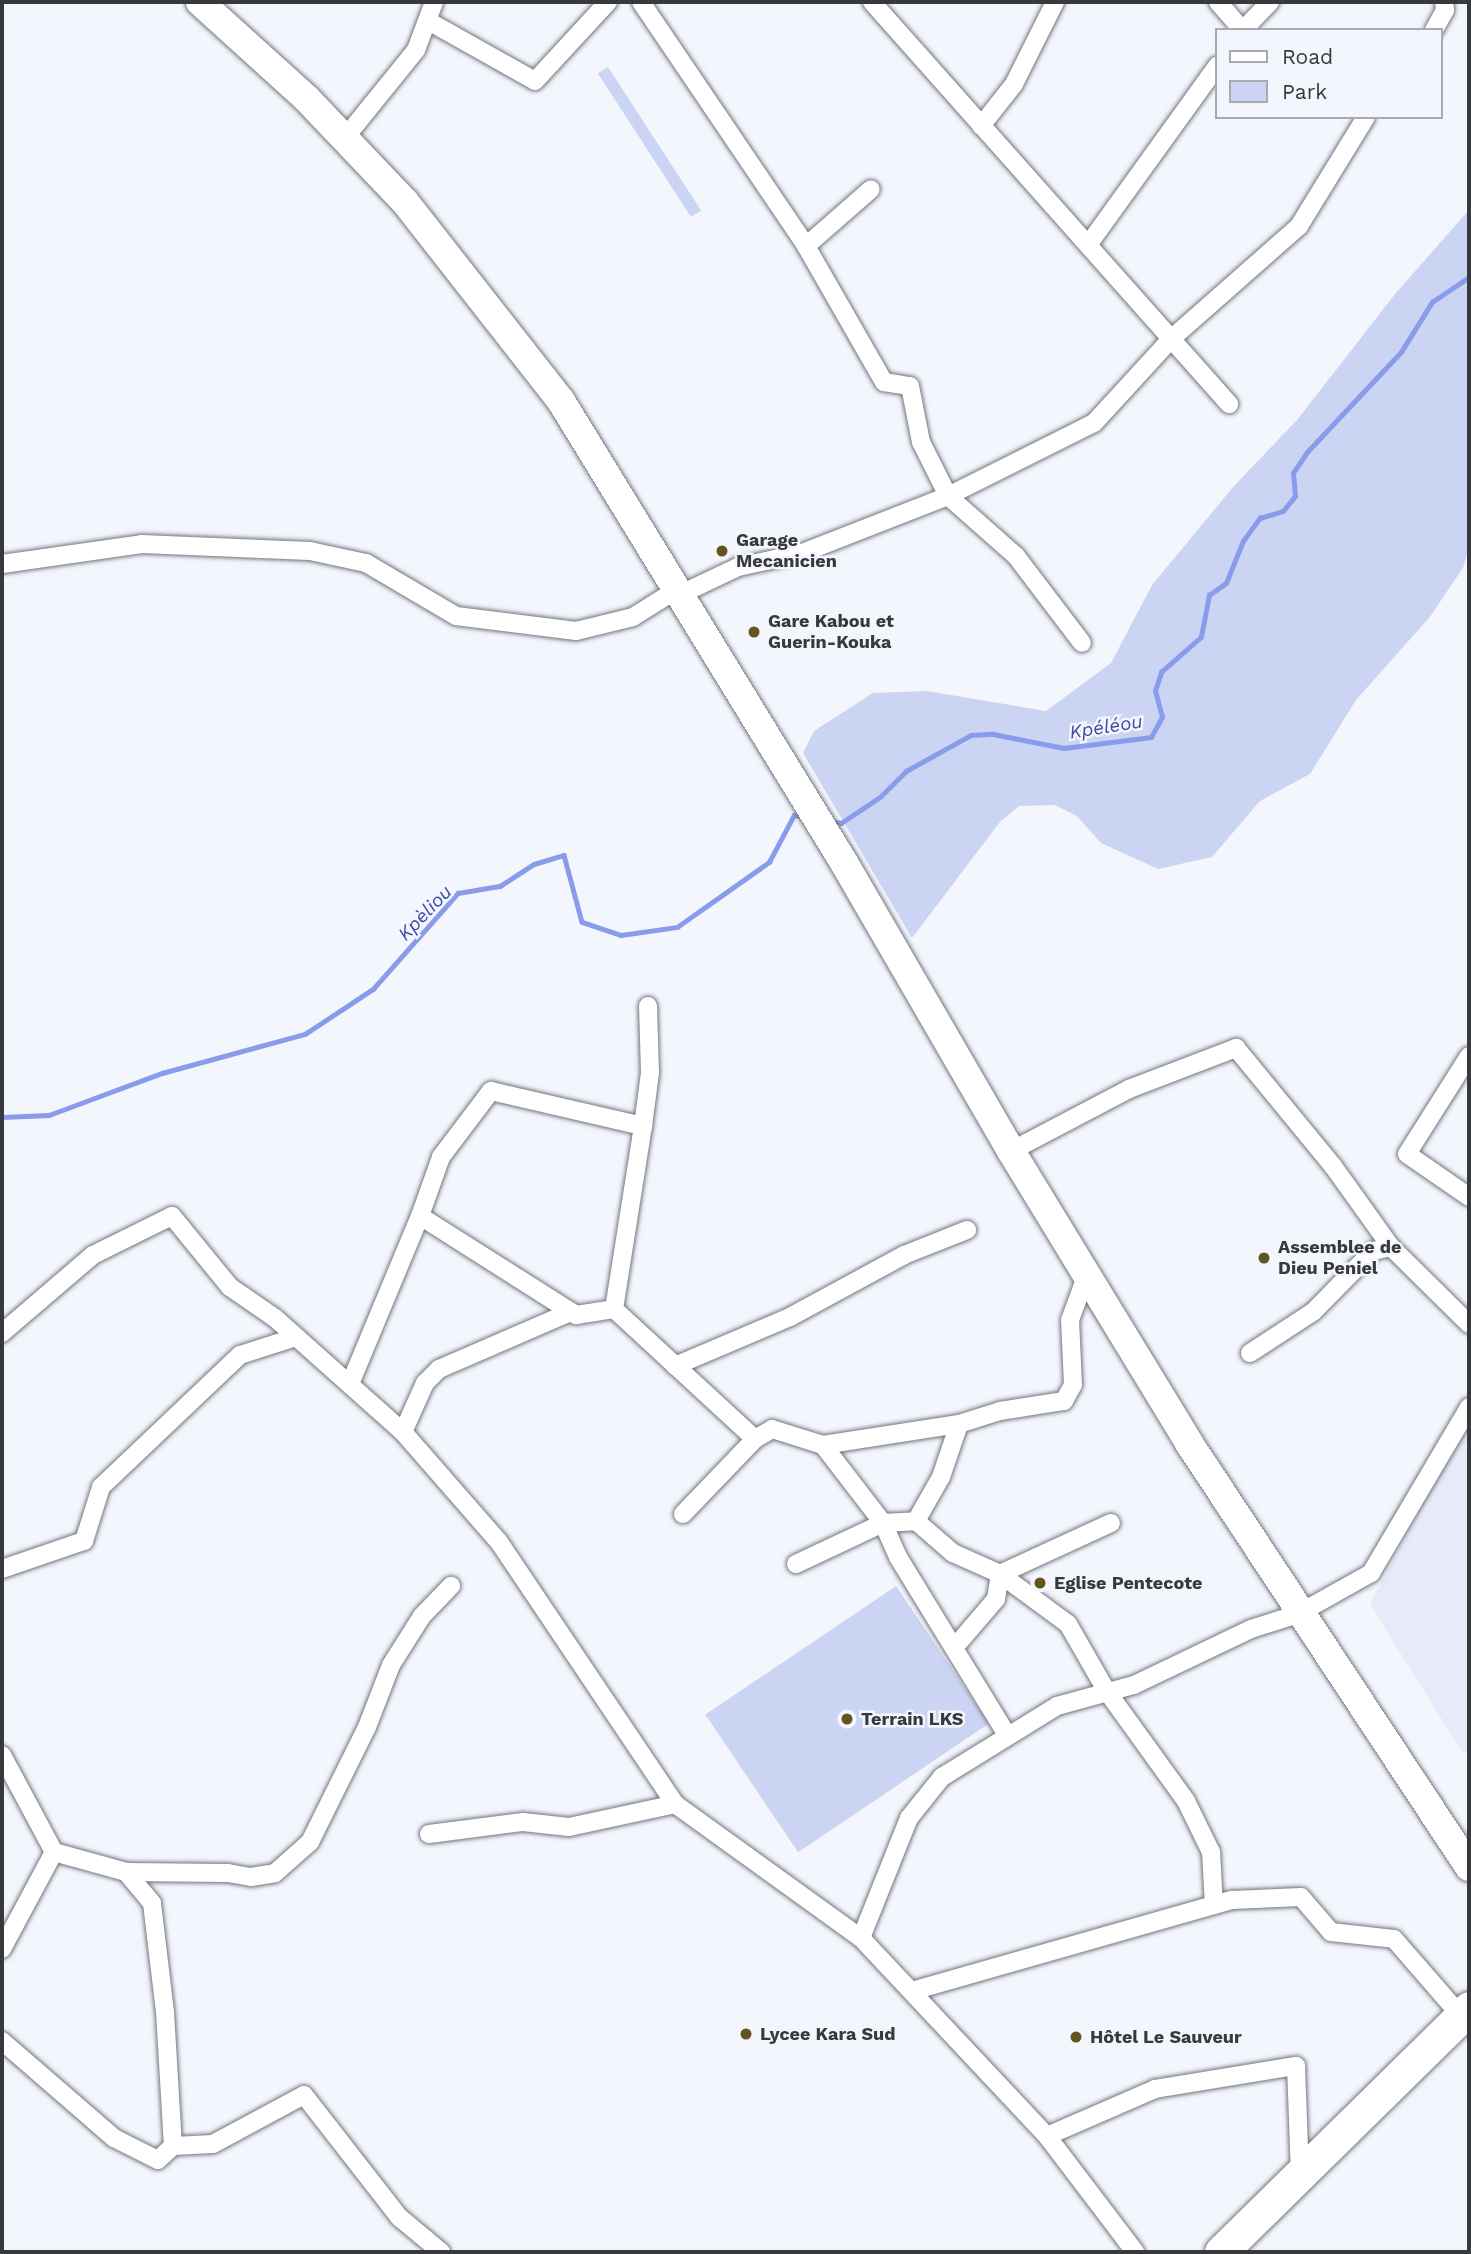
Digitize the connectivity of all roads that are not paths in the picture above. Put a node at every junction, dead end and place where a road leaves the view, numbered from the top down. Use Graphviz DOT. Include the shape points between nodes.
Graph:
graph roads {
  1 [pos="200,2"];
  2 [pos="434,2"];
  3 [pos="608,2"];
  4 [pos="641,2"];
  5 [pos="872,2"];
  6 [pos="1055,2"];
  7 [pos="1218,2"];
  8 [pos="1270,2"];
  9 [pos="1444,2"];
  10 [pos="430,22"];
  11 [pos="1240,28"];
  12 [pos="1244,28"];
  13 [pos="1435,28"];
  14 [pos="1216,67"];
  15 [pos="1365,119"];
  16 [pos="981,126"];
  17 [pos="344,139"];
  18 [pos="871,189"];
  19 [pos="1088,245"];
  20 [pos="806,246"];
  21 [pos="1171,339"];
  22 [pos="1229,404"];
  23 [pos="948,496"];
  24 [pos="2,564"];
  25 [pos="678,592"];
  26 [pos="1082,643"];
  27 [pos="648,1006"];
  28 [pos="1469,1056"];
  29 [pos="643,1126"];
  30 [pos="1011,1152"];
  31 [pos="1469,1196"];
  32 [pos="420,1216"];
  33 [pos="967,1230"];
  34 [pos="1391,1247"];
  35 [pos="1087,1274"];
  36 [pos="614,1309"];
  37 [pos="571,1312"];
  38 [pos="1469,1324"];
  39 [pos="2,1333"];
  40 [pos="296,1336"];
  41 [pos="1250,1353"];
  42 [pos="675,1366"];
  43 [pos="350,1384"];
  44 [pos="1469,1407"];
  45 [pos="959,1424"];
  46 [pos="403,1432"];
  47 [pos="755,1439"];
  48 [pos="823,1444"];
  49 [pos="682,1514"];
  50 [pos="916,1521"];
  51 [pos="883,1523"];
  52 [pos="1111,1523"];
  53 [pos="796,1564"];
  54 [pos="2,1569"];
  55 [pos="1000,1574"];
  56 [pos="451,1586"];
  57 [pos="1298,1614"];
  58 [pos="954,1648"];
  59 [pos="1106,1690"];
  60 [pos="1007,1735"];
  61 [pos="2,1755"];
  62 [pos="675,1804"];
  63 [pos="429,1834"];
  64 [pos="54,1852"];
  65 [pos="1469,1867"];
  66 [pos="126,1872"];
  67 [pos="1214,1905"];
  68 [pos="861,1938"];
  69 [pos="2,1949"];
  70 [pos="912,1990"];
  71 [pos="1465,2012"];
  72 [pos="2,2041"];
  73 [pos="1047,2136"];
  74 [pos="173,2146"];
  75 [pos="1300,2178"];
  76 [pos="442,2252"];
  77 [pos="1135,2252"];
  78 [pos="1221,2252"];
  1 -- 17 [label="main road"];
  2 -- 10 [label="street"];
  3 -- 10 [label="street" via="535,82"];
  4 -- 20 [label="street"];
  5 -- 16 [label="street"];
  6 -- 16 [label="street" via="1014,85"];
  7 -- 11 [label="street"];
  8 -- 12 [label="street"];
  9 -- 13 [label="street" via="1445,10"];
  10 -- 17 [label="street" via="416,50"];
  14 -- 19 [label="street"];
  15 -- 21 [label="street" via="1299,226"];
  16 -- 19 [label="street"];
  17 -- 25 [label="main road" via="438,242 561,401"];
  18 -- 20 [label="street"];
  19 -- 21 [label="street"];
  20 -- 23 [label="street" via="884,382 910,386 921,442"];
  21 -- 22 [label="street"];
  21 -- 23 [label="street" via="1094,423"];
  23 -- 25 [label="street" via="802,553 738,567"];
  23 -- 26 [label="street" via="1016,556"];
  24 -- 25 [label="street" via="142,544 310,551 366,563 456,616 576,631 633,617"];
  25 -- 30 [label="main road" via="843,862"];
  27 -- 29 [label="street" via="650,1073"];
  28 -- 31 [label="street" via="1407,1154"];
  29 -- 32 [label="street" via="491,1091 441,1157"];
  29 -- 36 [label="street"];
  30 -- 34 [label="street" via="1129,1089 1236,1048 1295,1126 1333,1166"];
  30 -- 35 [label="main road"];
  32 -- 37 [label="street"];
  32 -- 43 [label="street"];
  33 -- 42 [label="street" via="904,1255 790,1317"];
  34 -- 38 [label="street"];
  34 -- 41 [label="street" via="1373,1251 1313,1312"];
  35 -- 45 [label="street" via="1070,1320 1070,1396 1059,1404 1000,1411"];
  35 -- 57 [label="main road"];
  36 -- 37 [label="street"];
  36 -- 42 [label="street"];
  37 -- 46 [label="street" via="439,1369 425,1383"];
  39 -- 40 [label="street" via="93,1255 172,1216 230,1287"];
  40 -- 43 [label="street"];
  40 -- 54 [label="street" via="240,1355 101,1487 84,1541"];
  42 -- 47 [label="street"];
  43 -- 46 [label="street"];
  44 -- 57 [label="street" via="1371,1573"];
  45 -- 48 [label="street"];
  45 -- 50 [label="street" via="941,1477"];
  46 -- 62 [label="street" via="499,1542"];
  47 -- 48 [label="street" via="772,1429"];
  47 -- 49 [label="street"];
  48 -- 51 [label="street"];
  50 -- 51 [label="street"];
  50 -- 55 [label="street" via="953,1553"];
  51 -- 53 [label="street"];
  51 -- 58 [label="street" via="898,1557"];
  52 -- 55 [label="street"];
  55 -- 58 [label="street" via="996,1599"];
  55 -- 59 [label="street" via="1068,1624"];
  56 -- 66 [label="street" via="422,1616 391,1665 367,1727 310,1842 285,1867 251,1877 228,1872"];
  57 -- 59 [label="street" via="1251,1629 1134,1685"];
  57 -- 65 [label="main road"];
  58 -- 60 [label="street"];
  59 -- 60 [label="street" via="1057,1706"];
  59 -- 67 [label="street" via="1186,1801 1211,1852"];
  60 -- 68 [label="street" via="942,1777 909,1818"];
  61 -- 64 [label="street"];
  62 -- 63 [label="street" via="569,1827 523,1822"];
  62 -- 68 [label="street"];
  64 -- 66 [label="street"];
  64 -- 69 [label="street"];
  66 -- 74 [label="street" via="152,1903 165,2012"];
  67 -- 70 [label="street"];
  67 -- 71 [label="street" via="1301,1896 1331,1932 1394,1939"];
  68 -- 70 [label="street"];
  70 -- 73 [label="street"];
  71 -- 75 [label="highway"];
  72 -- 74 [label="street" via="114,2138 158,2160"];
  73 -- 75 [label="street" via="1155,2089 1296,2066"];
  73 -- 77 [label="street"];
  74 -- 76 [label="street" via="213,2144 304,2095 400,2217"];
  75 -- 78 [label="highway"];
}
